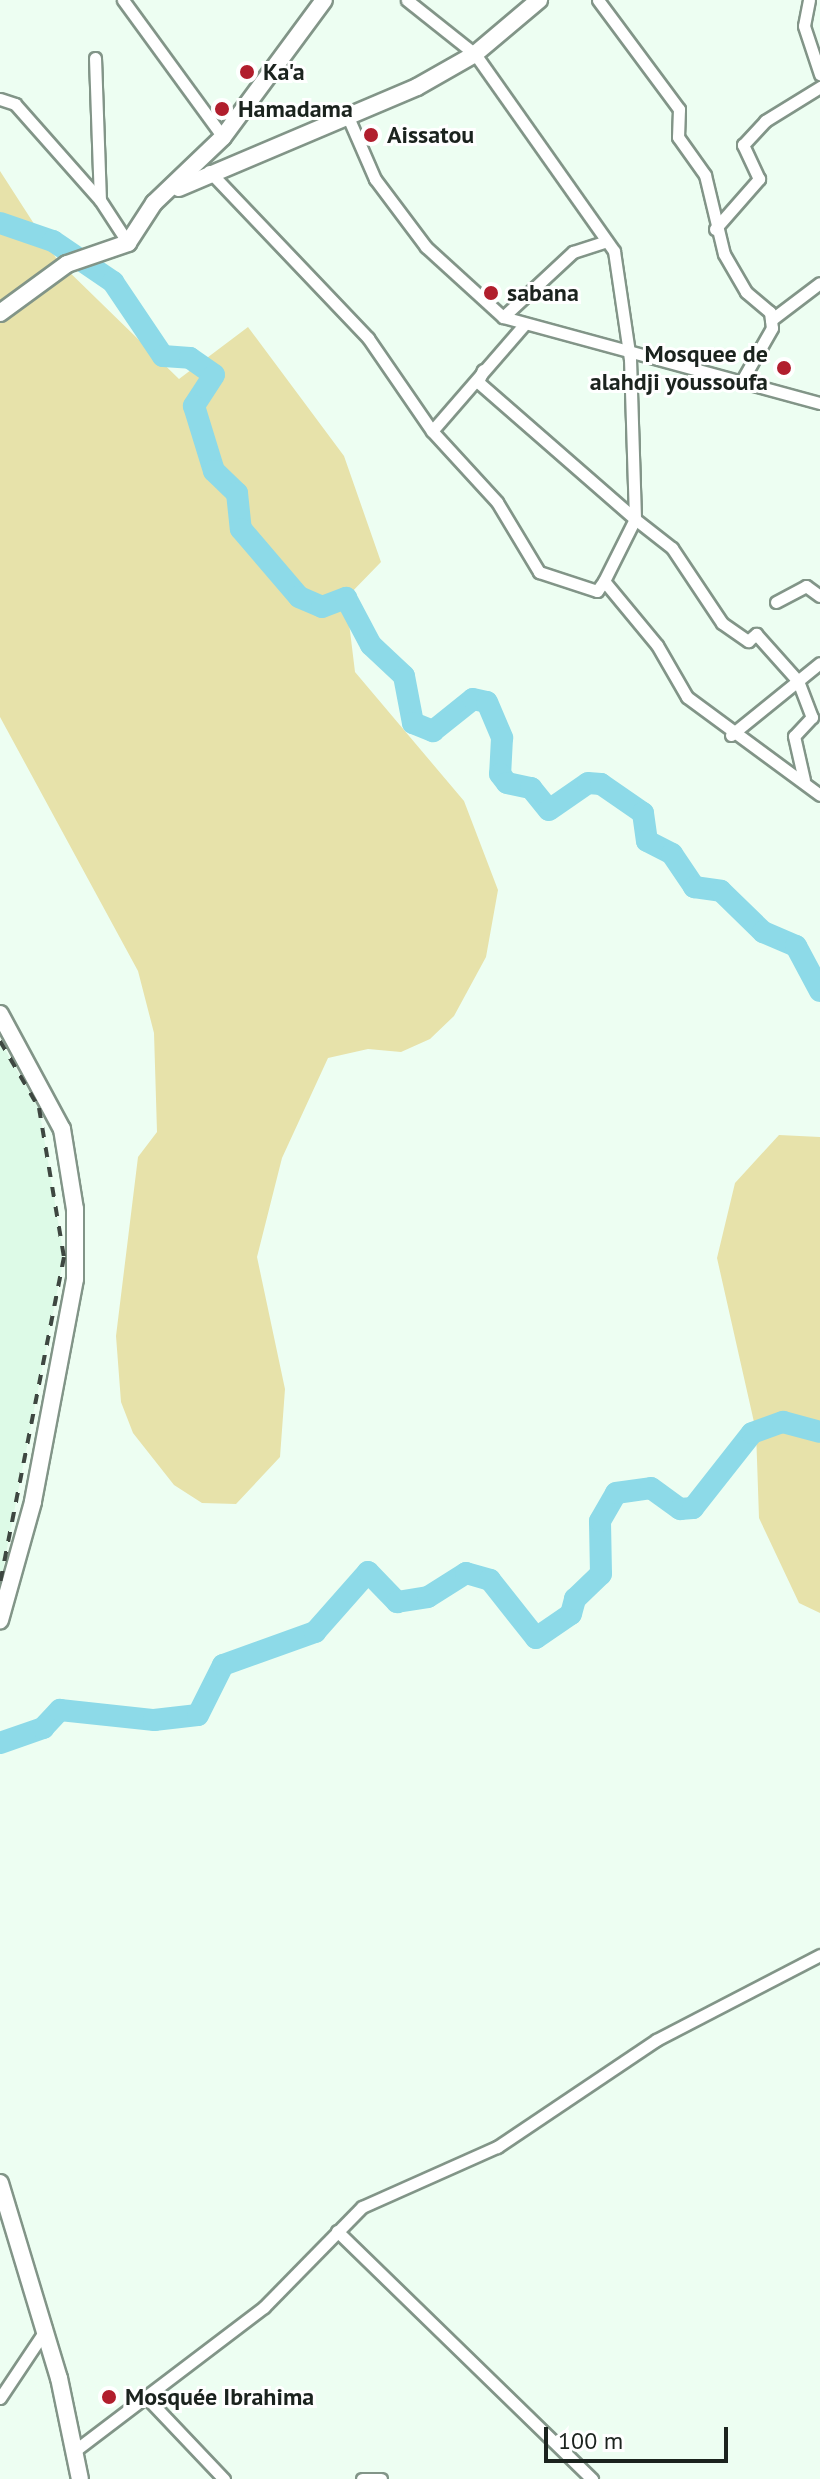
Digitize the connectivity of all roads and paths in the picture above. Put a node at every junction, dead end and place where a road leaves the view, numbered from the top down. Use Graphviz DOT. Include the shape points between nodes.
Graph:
graph roads {
  1 [pos="123,0"];
  2 [pos="324,0"];
  3 [pos="407,0"];
  4 [pos="539,0"];
  5 [pos="598,0"];
  6 [pos="809,0"];
  7 [pos="475,54"];
  8 [pos="95,58"];
  9 [pos="820,74"];
  10 [pos="820,87"];
  11 [pos="0,99"];
  12 [pos="348,117"];
  13 [pos="223,137"];
  14 [pos="208,171"];
  15 [pos="100,200"];
  16 [pos="154,203"];
  17 [pos="715,229"];
  18 [pos="606,241"];
  19 [pos="128,243"];
  20 [pos="820,283"];
  21 [pos="0,313"];
  22 [pos="503,317"];
  23 [pos="771,320"];
  24 [pos="523,326"];
  25 [pos="624,351"];
  26 [pos="483,370"];
  27 [pos="740,384"];
  28 [pos="820,403"];
  29 [pos="432,431"];
  30 [pos="635,519"];
  31 [pos="604,581"];
  32 [pos="820,596"];
  33 [pos="776,602"];
  34 [pos="820,663"];
  35 [pos="798,681"];
  36 [pos="731,735"];
  37 [pos="804,780"];
  38 [pos="820,795"];
  39 [pos="0,1014"];
  40 [pos="0,1620"];
  41 [pos="820,1955"];
  42 [pos="0,2183"];
  43 [pos="337,2231"];
  44 [pos="46,2329"];
  45 [pos="0,2398"];
  46 [pos="147,2398"];
  47 [pos="77,2449"];
  48 [pos="80,2479"];
  49 [pos="224,2479"];
  50 [pos="362,2479"];
  51 [pos="381,2479"];
  52 [pos="592,2479"];
  1 -- 13 [label="street"];
  2 -- 13 [label="street"];
  3 -- 7 [label="street"];
  4 -- 7 [label="street"];
  5 -- 17 [label="street" via="679,109 678,137 705,175"];
  6 -- 9 [label="street" via="804,26"];
  7 -- 12 [label="street"];
  7 -- 18 [label="street"];
  8 -- 15 [label="street"];
  10 -- 17 [label="street" via="765,121 743,145 759,179"];
  11 -- 15 [label="street" via="15,104"];
  12 -- 14 [label="street"];
  12 -- 22 [label="street" via="375,179 426,247"];
  13 -- 16 [label="street"];
  14 -- 16 [label="street"];
  14 -- 29 [label="street" via="368,338"];
  15 -- 19 [label="street"];
  16 -- 19 [label="street"];
  17 -- 23 [label="street" via="732,270"];
  18 -- 22 [label="street" via="573,252"];
  18 -- 25 [label="street" via="619,275"];
  19 -- 21 [label="street" via="67,264"];
  20 -- 23 [label="street"];
  22 -- 24 [label="street"];
  23 -- 27 [label="street"];
  24 -- 25 [label="street"];
  24 -- 26 [label="street"];
  25 -- 27 [label="street"];
  25 -- 30 [label="street" via="637,455"];
  26 -- 29 [label="street"];
  26 -- 30 [label="street" via="478,382"];
  27 -- 28 [label="street"];
  29 -- 31 [label="street" via="497,502 539,572 597,591"];
  30 -- 31 [label="street"];
  30 -- 35 [label="street" via="672,548 722,623 748,641 756,634"];
  31 -- 36 [label="street" via="657,645 687,697"];
  32 -- 33 [label="street" via="806,586"];
  34 -- 35 [label="street"];
  35 -- 36 [label="street"];
  35 -- 37 [label="street" via="812,717 794,736"];
  36 -- 37 [label="street"];
  37 -- 38 [label="street"];
  39 -- 40 [label="street" via="62,1129 75,1209 75,1279 33,1502"];
  41 -- 43 [label="street" via="656,2040 497,2147 362,2207"];
  42 -- 44 [label="street"];
  43 -- 46 [label="street" via="264,2307"];
  43 -- 52 [label="street"];
  44 -- 45 [label="street"];
  44 -- 47 [label="street"];
  46 -- 47 [label="street"];
  46 -- 49 [label="street"];
  47 -- 48 [label="street"];
  50 -- 51 [label="street"];
}
